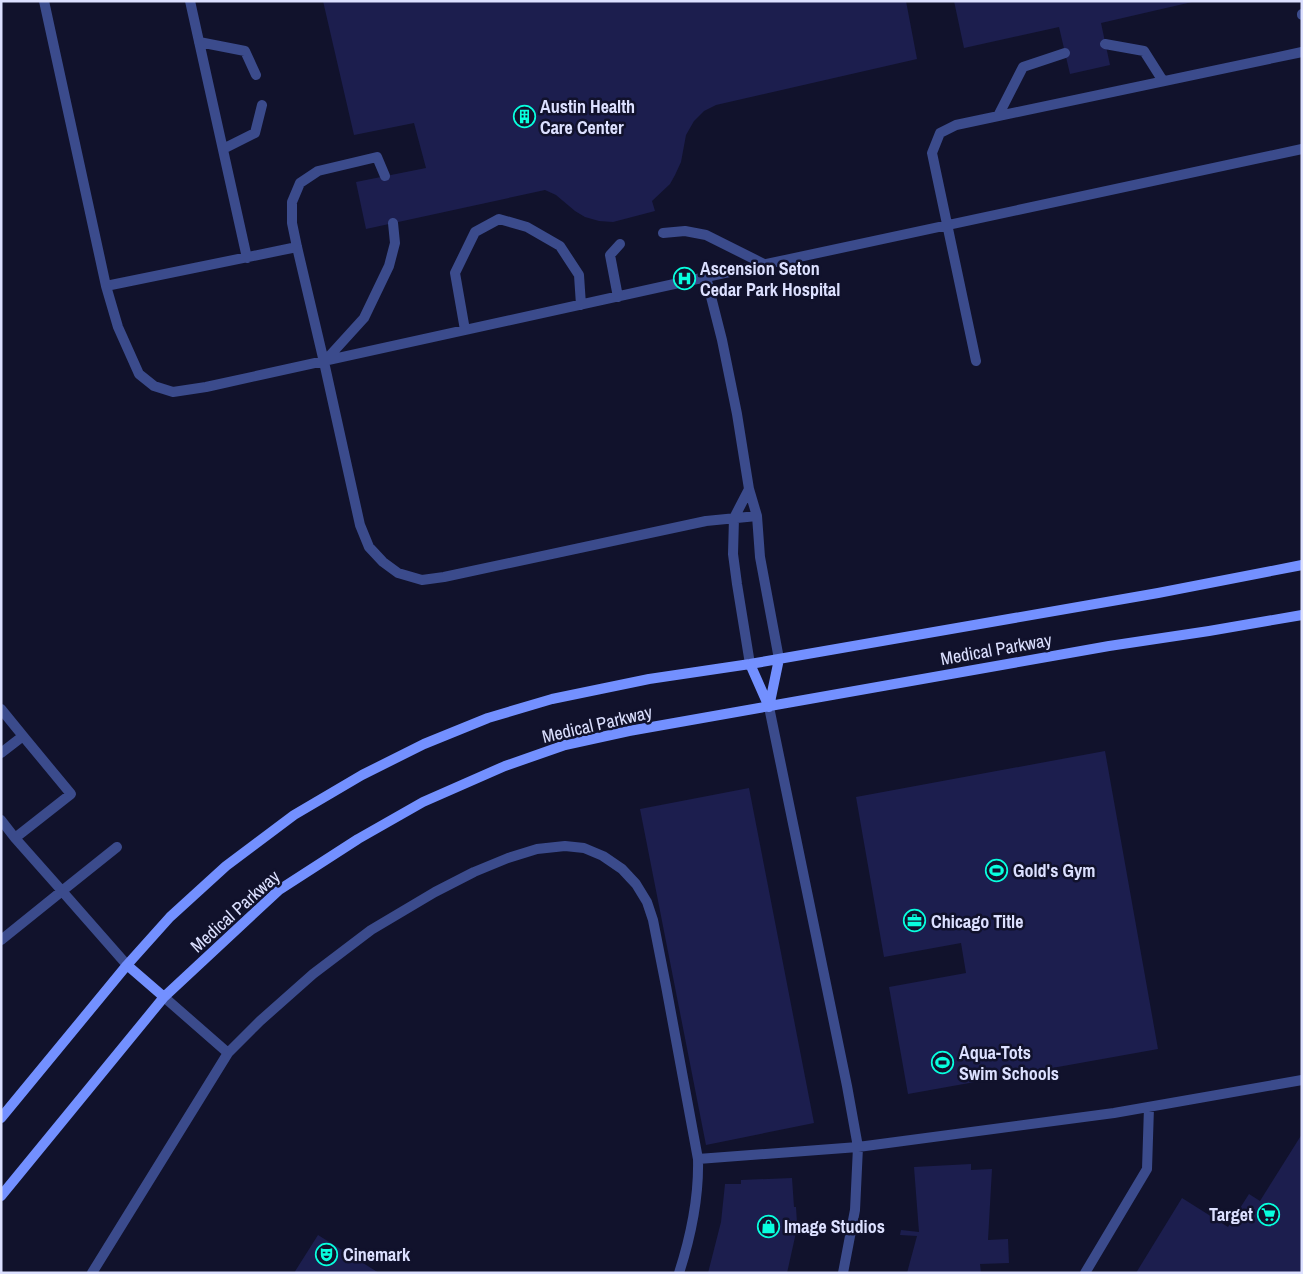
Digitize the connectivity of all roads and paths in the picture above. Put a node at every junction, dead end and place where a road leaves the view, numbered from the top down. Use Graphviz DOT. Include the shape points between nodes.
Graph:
graph roads {
  1 [pos="44,1"];
  2 [pos="190,1"];
  3 [pos="199,42"];
  4 [pos="1105,44"];
  5 [pos="1302,52"];
  6 [pos="1065,53"];
  7 [pos="256,75"];
  8 [pos="1163,81"];
  9 [pos="262,105"];
  10 [pos="998,116"];
  11 [pos="223,148"];
  12 [pos="1302,149"];
  13 [pos="385,176"];
  14 [pos="393,224"];
  15 [pos="948,225"];
  16 [pos="663,233"];
  17 [pos="620,244"];
  18 [pos="297,247"];
  19 [pos="247,258"];
  20 [pos="766,265"];
  21 [pos="706,277"];
  22 [pos="106,286"];
  23 [pos="618,297"];
  24 [pos="581,305"];
  25 [pos="465,330"];
  26 [pos="976,361"];
  27 [pos="324,362"];
  28 [pos="750,489"];
  29 [pos="757,516"];
  30 [pos="734,518"];
  31 [pos="1302,565"];
  32 [pos="1302,615"];
  33 [pos="780,659"];
  34 [pos="750,664"];
  35 [pos="769,707"];
  36 [pos="1,708"];
  37 [pos="23,736"];
  38 [pos="1,753"];
  39 [pos="1,820"];
  40 [pos="15,838"];
  41 [pos="117,847"];
  42 [pos="62,892"];
  43 [pos="1,940"];
  44 [pos="126,964"];
  45 [pos="164,998"];
  46 [pos="228,1053"];
  47 [pos="1302,1080"];
  48 [pos="1149,1107"];
  49 [pos="1,1118"];
  50 [pos="858,1147"];
  51 [pos="698,1159"];
  52 [pos="1,1196"];
  53 [pos="92,1273"];
  54 [pos="679,1273"];
  55 [pos="843,1273"];
  56 [pos="1085,1273"];
  1 -- 22 [label="lane"];
  2 -- 3 [label="lane"];
  3 -- 7 [label="lane" via="245,51"];
  3 -- 11 [label="lane"];
  4 -- 8 [label="lane" via="1144,51"];
  5 -- 8 [label="lane"];
  6 -- 10 [label="lane" via="1023,66"];
  8 -- 10 [label="lane"];
  9 -- 11 [label="lane" via="255,134"];
  10 -- 15 [label="lane" via="956,125 940,133 932,153"];
  11 -- 19 [label="lane"];
  12 -- 15 [label="lane"];
  13 -- 18 [label="lane" via="377,157 318,172 300,184 292,202"];
  14 -- 27 [label="lane" via="395,243 388,266 364,318"];
  15 -- 20 [label="lane"];
  15 -- 26 [label="lane"];
  16 -- 20 [label="lane" via="685,231 706,235"];
  17 -- 23 [label="lane" via="610,255"];
  18 -- 19 [label="lane"];
  18 -- 27 [label="lane"];
  19 -- 22 [label="lane"];
  20 -- 21 [label="lane"];
  21 -- 23 [label="lane"];
  21 -- 28 [label="lane" via="722,340"];
  22 -- 27 [label="lane" via="118,327 139,374 154,386 173,392"];
  23 -- 24 [label="lane"];
  24 -- 25 [label="lane"];
  24 -- 25 [label="lane" via="579,275 560,246 527,227 499,220 475,232 455,273"];
  25 -- 27 [label="lane"];
  27 -- 30 [label="lane" via="360,525 369,547 398,573 422,580 444,577 706,521"];
  28 -- 29 [label="lane"];
  28 -- 30 [label="lane"];
  29 -- 30 [label="lane"];
  29 -- 33 [label="lane" via="760,557"];
  30 -- 34 [label="lane" via="733,554"];
  31 -- 33 [label="street, Medical Parkway"];
  32 -- 35 [label="street, Medical Parkway"];
  33 -- 34 [label="street, Medical Parkway"];
  33 -- 35 [label="street"];
  34 -- 35 [label="street"];
  34 -- 44 [label="street, Medical Parkway" via="649,679 552,699 488,718 424,744 362,775 294,815 226,866 170,917"];
  35 -- 45 [label="street, Medical Parkway" via="565,745 505,766 424,802 278,890"];
  35 -- 50 [label="lane"];
  36 -- 37 [label="lane"];
  37 -- 38 [label="lane"];
  37 -- 40 [label="lane" via="71,794"];
  39 -- 40 [label="lane"];
  40 -- 42 [label="lane"];
  41 -- 42 [label="lane"];
  42 -- 43 [label="lane"];
  42 -- 44 [label="lane"];
  44 -- 45 [label="street"];
  44 -- 49 [label="street, Medical Parkway"];
  45 -- 46 [label="lane"];
  45 -- 52 [label="street, Medical Parkway"];
  46 -- 51 [label="lane" via="338,954 434,892 474,872 537,849 584,848 622,869 647,902"];
  46 -- 53 [label="lane"];
  47 -- 48 [label="lane"];
  48 -- 50 [label="lane"];
  48 -- 56 [label="lane" via="1147,1169"];
  50 -- 51 [label="lane"];
  50 -- 55 [label="lane" via="855,1210"];
  51 -- 54 [label="lane" via="694,1218"];
}
